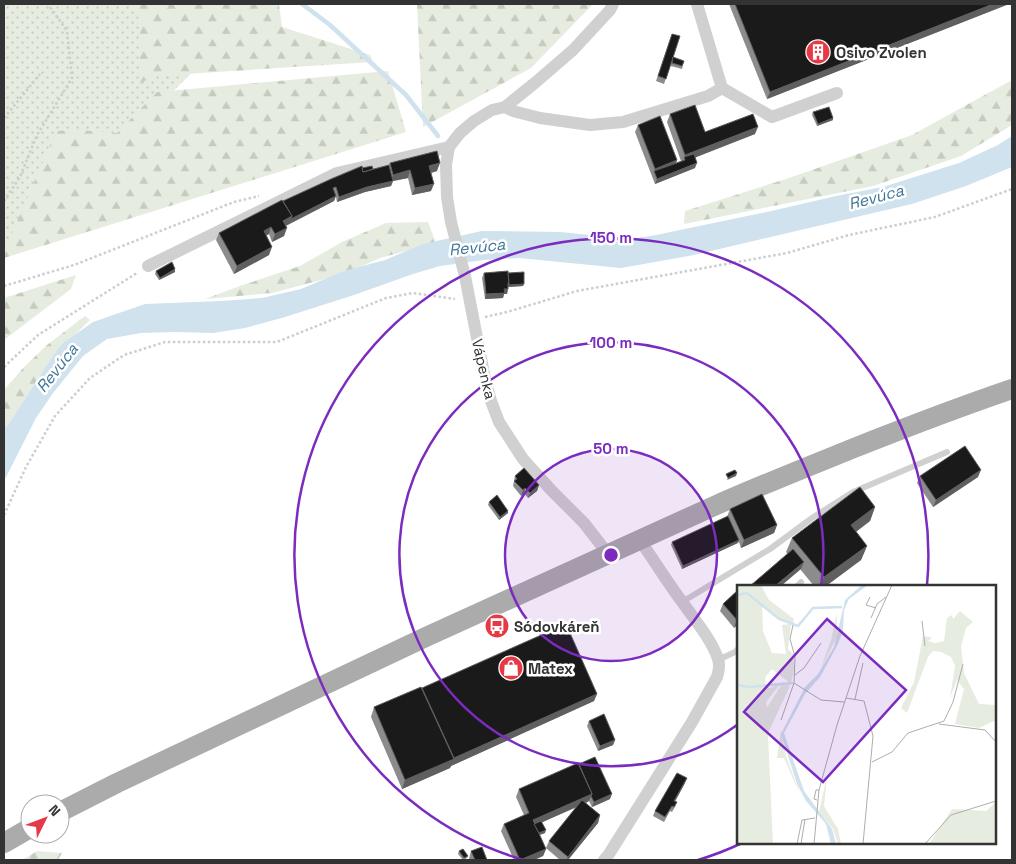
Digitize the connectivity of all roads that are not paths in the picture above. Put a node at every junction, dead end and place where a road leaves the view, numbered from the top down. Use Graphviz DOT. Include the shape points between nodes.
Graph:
graph roads {
  1 [pos="614,4"];
  2 [pos="696,4"];
  3 [pos="722,88"];
  4 [pos="837,93"];
  5 [pos="505,106"];
  6 [pos="449,147"];
  7 [pos="148,266"];
  8 [pos="1012,389"];
  9 [pos="947,452"];
  10 [pos="639,539"];
  11 [pos="608,554"];
  12 [pos="682,602"];
  13 [pos="737,650"];
  14 [pos="718,660"];
  15 [pos="70,807"];
  16 [pos="20,834"];
  17 [pos="4,843"];
  18 [pos="604,860"];
  1 -- 5 [label="street" via="573,50"];
  2 -- 3 [label="street"];
  3 -- 4 [label="street" via="772,117"];
  3 -- 5 [label="street" via="708,96 624,122 590,125 540,118"];
  5 -- 6 [label="street" via="474,121"];
  6 -- 7 [label="street" via="337,173"];
  6 -- 11 [label="street, Vápenka" via="446,165 451,222 487,386 499,422 523,459 584,523"];
  8 -- 10 [label="main road" via="826,459"];
  9 -- 12 [label="lane" via="853,492 770,549"];
  10 -- 11 [label="main road"];
  10 -- 12 [label="street"];
  11 -- 15 [label="main road"];
  12 -- 14 [label="street"];
  13 -- 14 [label="lane"];
  14 -- 18 [label="street" via="717,678"];
  16 -- 17 [label="main road"];
}
